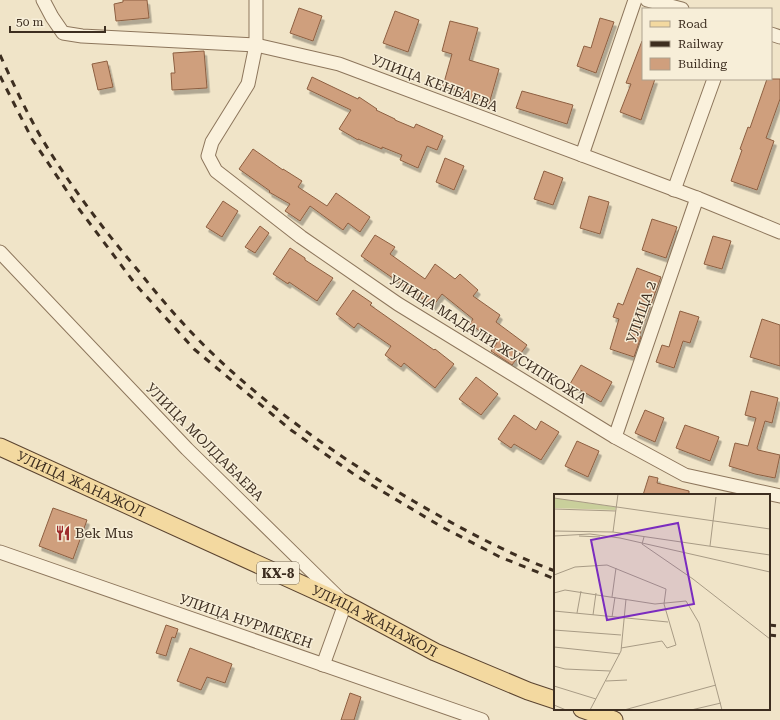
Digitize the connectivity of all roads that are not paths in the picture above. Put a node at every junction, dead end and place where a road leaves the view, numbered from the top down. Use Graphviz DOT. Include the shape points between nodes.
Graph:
graph roads {
  1 [pos="43,0"];
  2 [pos="256,0"];
  3 [pos="635,0"];
  4 [pos="647,0"];
  5 [pos="678,8"];
  6 [pos="256,44"];
  7 [pos="714,80"];
  8 [pos="582,155"];
  9 [pos="674,190"];
  10 [pos="697,198"];
  11 [pos="780,232"];
  12 [pos="0,252"];
  13 [pos="615,437"];
  14 [pos="0,447"];
  15 [pos="780,496"];
  16 [pos="0,552"];
  17 [pos="345,604"];
  18 [pos="323,665"];
  19 [pos="554,700"];
  20 [pos="585,710"];
  21 [pos="482,720"];
  22 [pos="614,720"];
  1 -- 6 [label="street, УЛИЦА КЕНБАЕВА" via="63,33"];
  2 -- 6 [label="street"];
  3 -- 8 [label="street"];
  4 -- 5 [label="street"];
  6 -- 8 [label="street, УЛИЦА КЕНБАЕВА" via="339,64"];
  6 -- 13 [label="street, УЛИЦА МАДАЛИ ЖУСИПКОЖА" via="248,84 212,142 208,156 216,171 307,242 398,304"];
  7 -- 9 [label="street"];
  8 -- 9 [label="street, УЛИЦА КЕНБАЕВА"];
  9 -- 10 [label="street, УЛИЦА КЕНБАЕВА"];
  10 -- 11 [label="street, УЛИЦА КЕНБАЕВА"];
  10 -- 13 [label="street, УЛИЦА 2"];
  12 -- 17 [label="street, УЛИЦА МОЛДАБАЕВА" via="186,449"];
  13 -- 15 [label="street, УЛИЦА МАДАЛИ ЖУСИПКОЖА" via="685,475"];
  14 -- 17 [label="main road, УЛИЦА ЖАНАЖОЛ / КХ-8"];
  16 -- 18 [label="street, УЛИЦА НУРМЕКЕН"];
  17 -- 18 [label="street"];
  17 -- 19 [label="main road, УЛИЦА ЖАНАЖОЛ / КХ-8" via="435,652"];
  18 -- 21 [label="street, УЛИЦА НУРМЕКЕН"];
  20 -- 22 [label="main road"];
}
